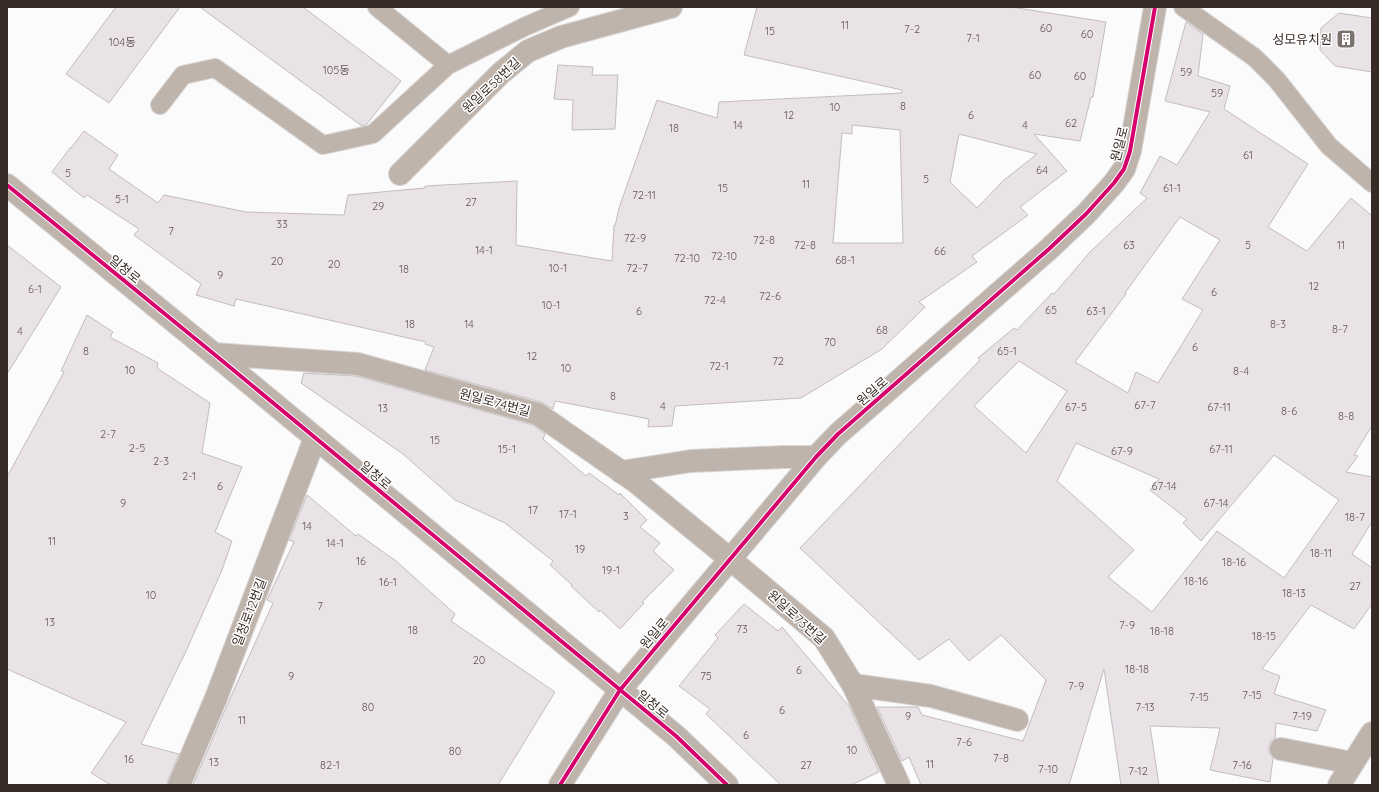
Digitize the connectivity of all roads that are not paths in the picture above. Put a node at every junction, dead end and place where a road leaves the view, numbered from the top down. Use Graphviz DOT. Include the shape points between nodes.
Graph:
graph roads {
  1 [pos="377,7"];
  2 [pos="570,7"];
  3 [pos="671,7"];
  4 [pos="1155,7"];
  5 [pos="1183,7"];
  6 [pos="448,65"];
  7 [pos="160,105"];
  8 [pos="400,174"];
  9 [pos="1372,183"];
  10 [pos="7,185"];
  11 [pos="214,354"];
  12 [pos="315,438"];
  13 [pos="816,457"];
  14 [pos="621,472"];
  15 [pos="730,559"];
  16 [pos="853,685"];
  17 [pos="620,690"];
  18 [pos="1017,720"];
  19 [pos="1372,733"];
  20 [pos="1281,749"];
  21 [pos="1352,764"];
  22 [pos="720,783"];
  23 [pos="179,785"];
  24 [pos="560,785"];
  25 [pos="899,785"];
  26 [pos="1339,785"];
  1 -- 6 [label="lane"];
  2 -- 6 [label="lane"];
  3 -- 8 [label="street, 원일로58번길" via="561,37 528,51 501,73"];
  4 -- 13 [label="street, 원일로" via="1130,152 1124,169 1114,184 1049,249 838,434"];
  5 -- 9 [label="lane" via="1254,56 1277,80 1329,146"];
  6 -- 7 [label="lane" via="373,134 323,145 215,68 184,75"];
  10 -- 11 [label="street, 일청로"];
  11 -- 12 [label="street, 일청로"];
  11 -- 14 [label="street, 원일로74번길" via="358,364 538,414"];
  12 -- 17 [label="street, 일청로"];
  12 -- 23 [label="street, 일청로12번길" via="216,698"];
  13 -- 14 [label="street" via="691,461"];
  13 -- 15 [label="street, 원일로"];
  14 -- 15 [label="street, 원일로74번길"];
  15 -- 16 [label="street, 원일로73번길" via="824,638"];
  15 -- 17 [label="street, 원일로"];
  16 -- 18 [label="street" via="931,696"];
  16 -- 25 [label="street, 원일로73번길"];
  17 -- 22 [label="street, 일청로" via="676,736"];
  17 -- 24 [label="street, 원일로"];
  19 -- 21 [label="street"];
  20 -- 21 [label="street"];
  21 -- 26 [label="street"];
}
